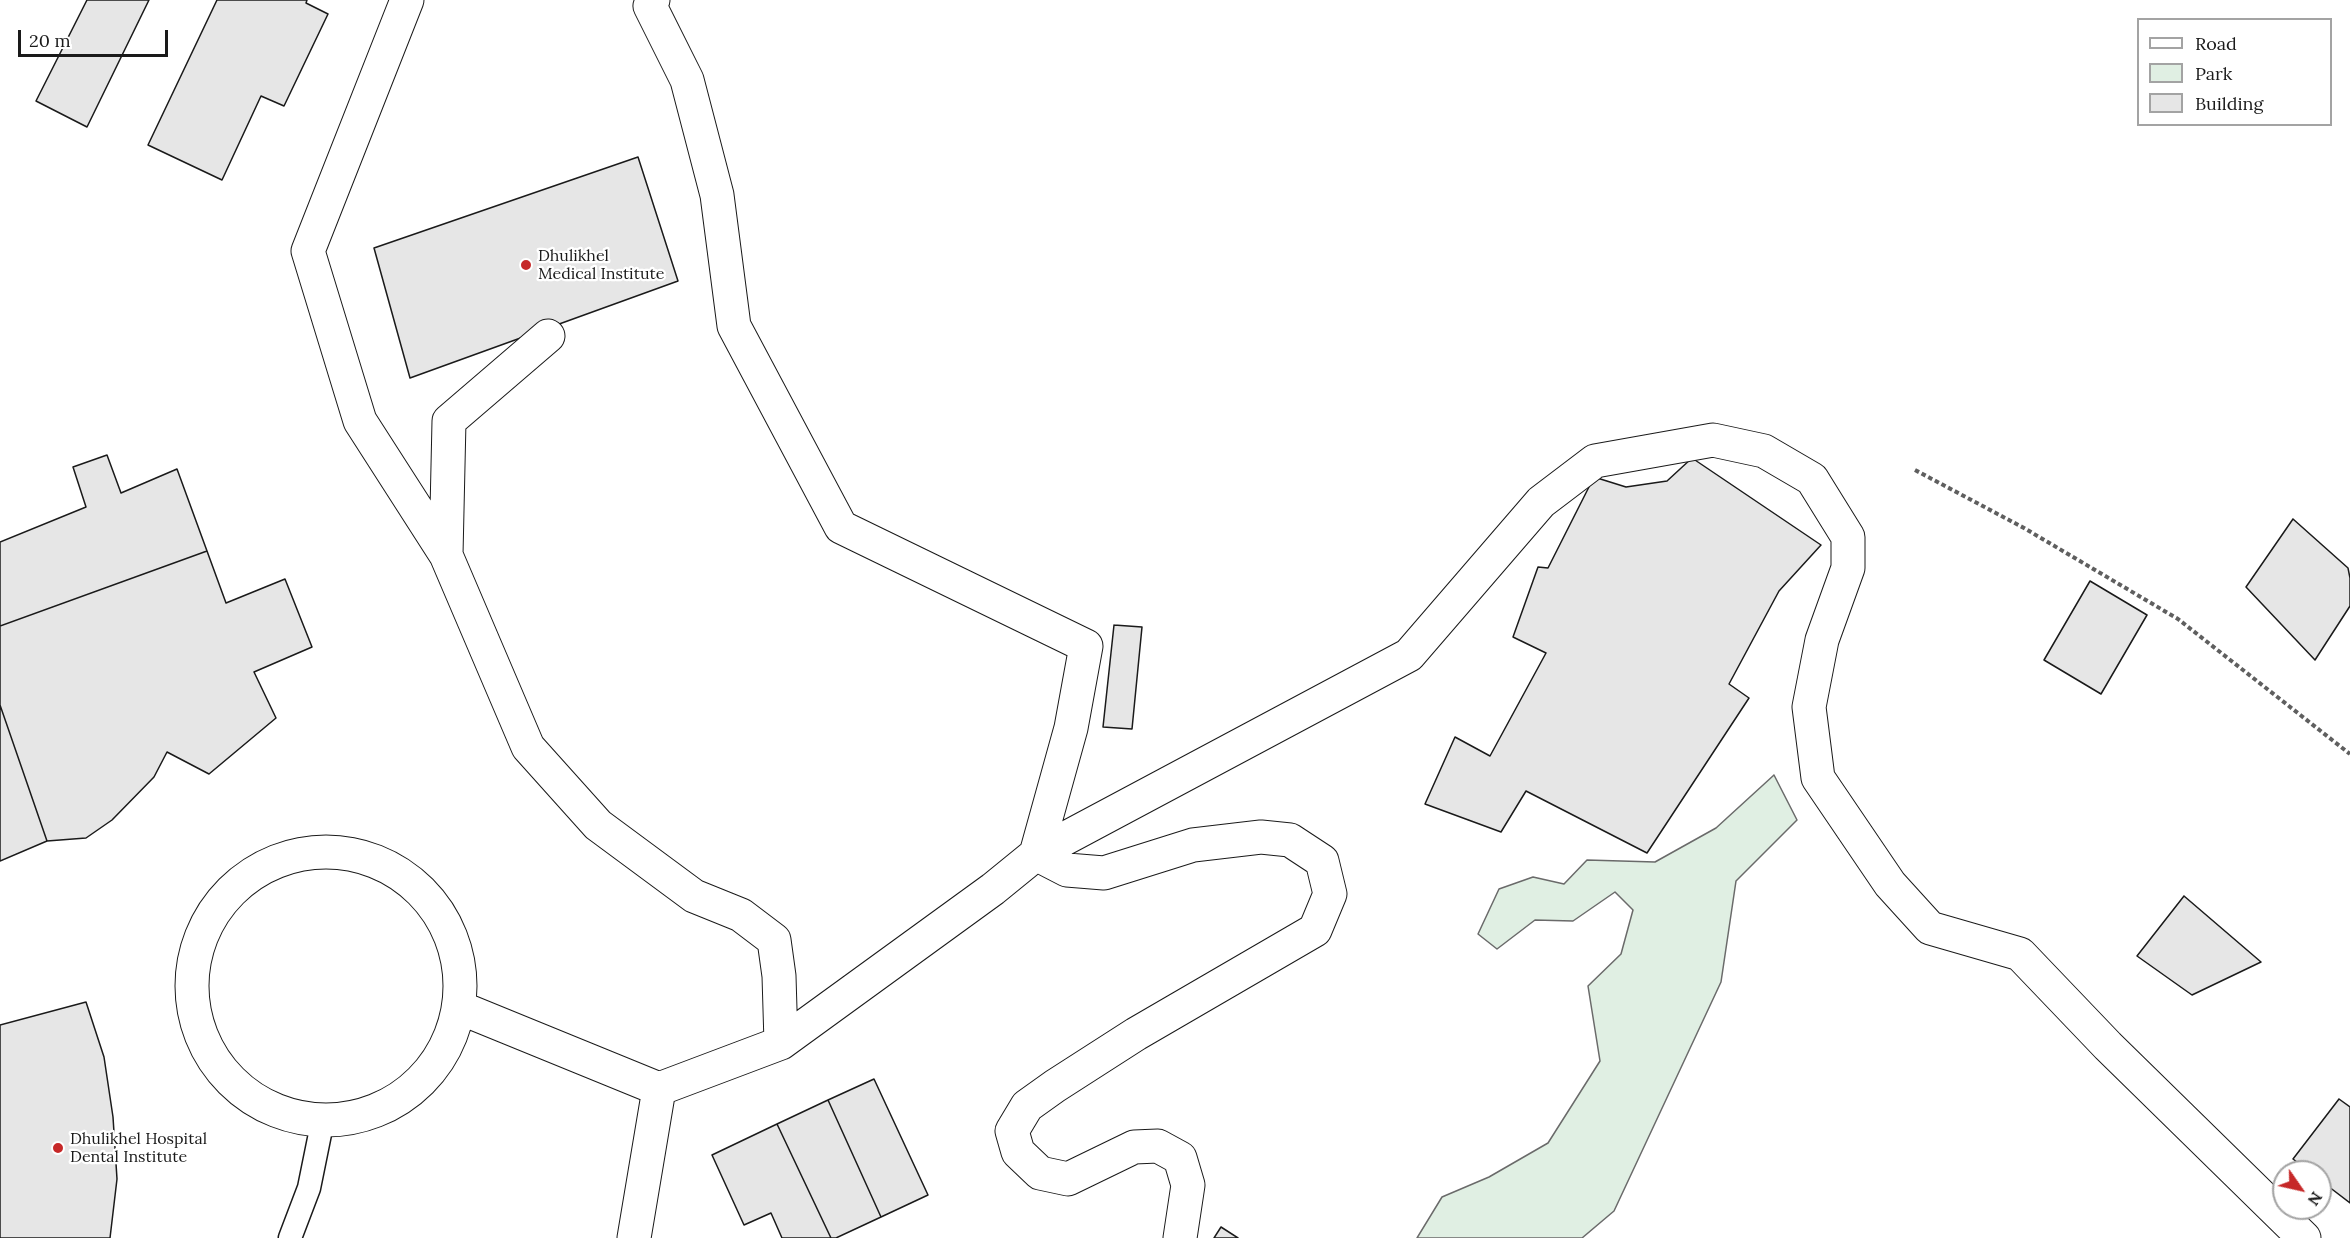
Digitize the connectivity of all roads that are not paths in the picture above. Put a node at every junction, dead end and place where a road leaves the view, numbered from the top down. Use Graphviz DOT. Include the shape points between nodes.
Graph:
graph roads {
  1 [pos="407,0"];
  2 [pos="653,0"];
  3 [pos="548,336"];
  4 [pos="446,555"];
  5 [pos="1036,854"];
  6 [pos="463,1009"];
  7 [pos="781,1043"];
  8 [pos="659,1089"];
  9 [pos="323,1119"];
  10 [pos="290,1238"];
  11 [pos="634,1238"];
  12 [pos="1180,1238"];
  13 [pos="2304,1238"];
  1 -- 4 [label="street" via="308,251 360,421"];
  2 -- 5 [label="street" via="650,6 687,80 717,195 734,326 841,527 1086,646 1071,728"];
  3 -- 4 [label="street" via="449,421"];
  4 -- 7 [label="street" via="528,747 598,825 694,896 741,915 774,940"];
  5 -- 7 [label="street"];
  5 -- 12 [label="street" via="1067,870 1104,873 1193,845 1260,837 1290,840 1322,861 1330,894 1315,930 1055,1086 1026,1106 1012,1131 1018,1152 1040,1173 1068,1179 1134,1147 1158,1146 1180,1158 1188,1185"];
  5 -- 13 [label="street" via="1408,655 1541,502 1595,461 1713,440 1764,451 1812,479 1848,537 1848,568 1822,640 1809,707 1818,778 1883,874 1930,928 2020,954"];
  6 -- 8 [label="street"];
  6 -- 9 [label="street" via="440,1058 402,1098 352,1119"];
  6 -- 9 [label="street" via="458,955 438,908 401,872 354,853 302,852 255,871 216,907 194,955 192,1008 211,1058 247,1096 297,1119"];
  7 -- 8 [label="street"];
  8 -- 11 [label="street"];
  9 -- 10 [label="lane" via="309,1188"];
}
